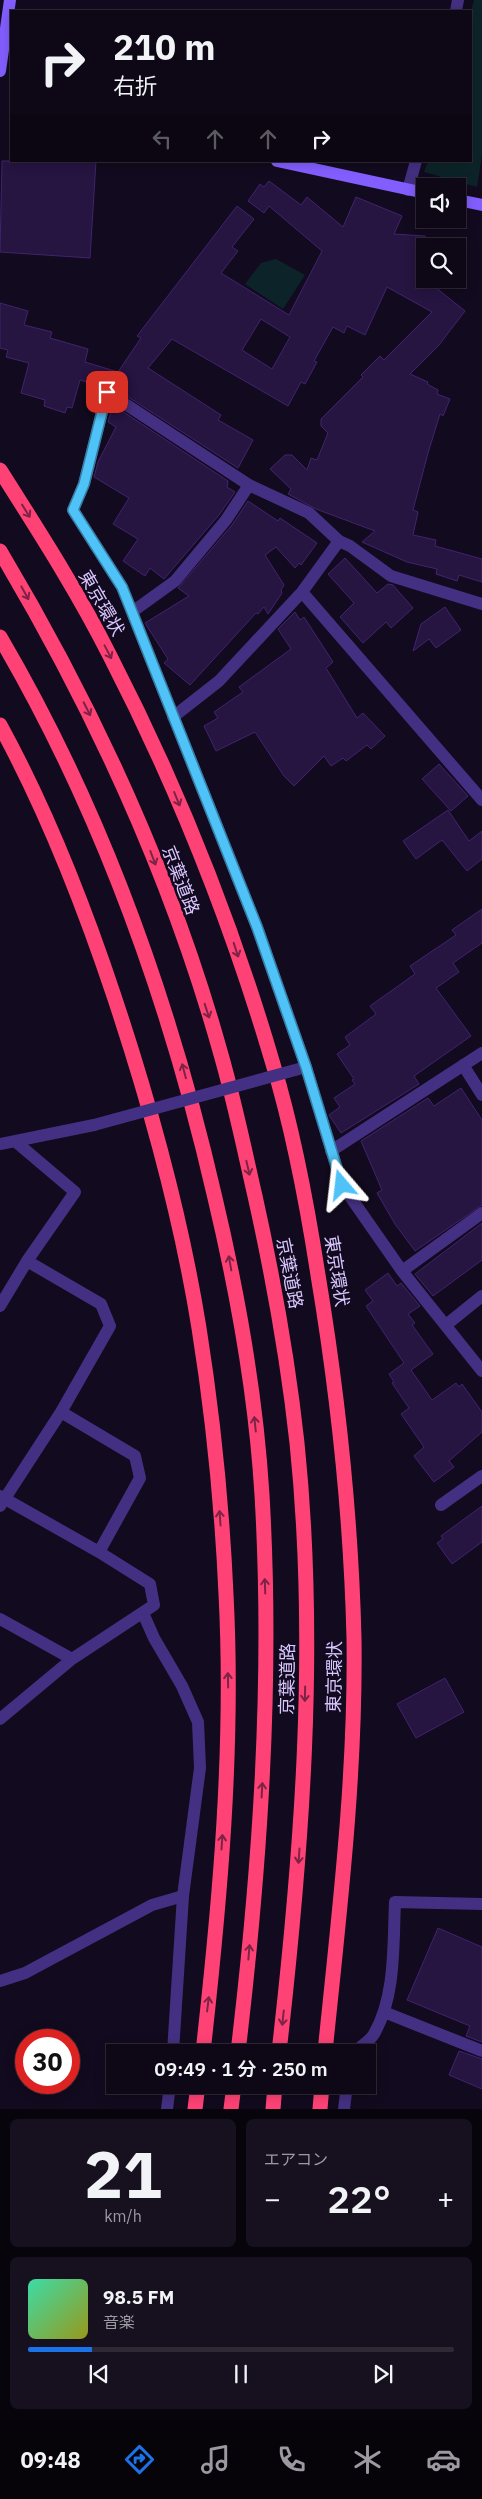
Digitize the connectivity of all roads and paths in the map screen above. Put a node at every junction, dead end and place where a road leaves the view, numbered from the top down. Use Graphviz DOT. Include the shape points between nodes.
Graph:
graph roads {
  1 [pos="10,0"];
  2 [pos="5,40"];
  3 [pos="0,71"];
  4 [pos="282,162"];
  5 [pos="416,162"];
  6 [pos="408,190"];
  7 [pos="416,192"];
  8 [pos="466,202"];
  9 [pos="482,205"];
  10 [pos="0,470"];
  11 [pos="250,485"];
  12 [pos="339,541"];
  13 [pos="0,551"];
  14 [pos="302,592"];
  15 [pos="482,604"];
  16 [pos="132,612"];
  17 [pos="0,637"];
  18 [pos="173,717"];
  19 [pos="0,725"];
  20 [pos="482,800"];
  21 [pos="482,1053"];
  22 [pos="463,1065"];
  23 [pos="306,1067"];
  24 [pos="482,1095"];
  25 [pos="16,1142"];
  26 [pos="0,1144"];
  27 [pos="331,1151"];
  28 [pos="482,1213"];
  29 [pos="27,1261"];
  30 [pos="402,1271"];
  31 [pos="482,1296"];
  32 [pos="0,1306"];
  33 [pos="446,1325"];
  34 [pos="482,1371"];
  35 [pos="61,1412"];
  36 [pos="482,1476"];
  37 [pos="1,1501"];
  38 [pos="441,1504"];
  39 [pos="99,1552"];
  40 [pos="143,1613"];
  41 [pos="0,1619"];
  42 [pos="72,1659"];
  43 [pos="0,1719"];
  44 [pos="184,1896"];
  45 [pos="482,1904"];
  46 [pos="0,1981"];
  47 [pos="384,2012"];
  48 [pos="174,2044"];
  49 [pos="203,2044"];
  50 [pos="239,2044"];
  51 [pos="280,2044"];
  52 [pos="327,2044"];
  53 [pos="364,2044"];
  54 [pos="482,2051"];
  55 [pos="169,2094"];
  56 [pos="197,2094"];
  57 [pos="233,2094"];
  58 [pos="275,2094"];
  59 [pos="321,2094"];
  60 [pos="346,2094"];
  61 [pos="167,2109"];
  62 [pos="195,2109"];
  63 [pos="231,2109"];
  64 [pos="273,2109"];
  65 [pos="320,2109"];
  66 [pos="344,2109"];
  1 -- 2 [label="street"];
  2 -- 3 [label="street"];
  4 -- 6 [label="street"];
  5 -- 6 [label="street"];
  6 -- 7 [label="street"];
  8 -- 9 [label="street"];
  10 -- 52 [label="highway, 東京環状, one-way" via="109,653 168,775 230,931 274,1065 304,1187 332,1356 349,1530 354,1641 351,1760"];
  11 -- 12 [label="street" via="309,514"];
  11 -- 16 [label="street" via="226,520 174,581"];
  11 -- 16 [label="street" via="107,392 84,484 73,510 122,587"];
  12 -- 14 [label="street"];
  12 -- 15 [label="street" via="391,576"];
  13 -- 51 [label="highway, 京葉道路, one-way" via="57,650 108,752 144,834 183,937 220,1051 269,1260 288,1374 298,1462 306,1645 300,1829"];
  14 -- 18 [label="street" via="219,681"];
  14 -- 20 [label="street"];
  16 -- 18 [label="street"];
  50 -- 17 [label="highway, 京葉道路, one-way" via="251,1932 266,1719 262,1494 249,1369 228,1254 183,1068 151,967 106,851 64,758"];
  18 -- 23 [label="street" via="257,927"];
  49 -- 19 [label="highway, one-way" via="216,1927 228,1700 224,1565 200,1328 161,1155 101,956 64,859 25,770"];
  21 -- 22 [label="street"];
  22 -- 24 [label="street"];
  22 -- 27 [label="street"];
  23 -- 25 [label="street, bridge" via="94,1125"];
  23 -- 27 [label="street"];
  25 -- 26 [label="street"];
  25 -- 29 [label="street" via="75,1192"];
  27 -- 30 [label="street" via="342,1185"];
  28 -- 30 [label="street"];
  29 -- 32 [label="street"];
  29 -- 35 [label="street" via="101,1304 110,1326"];
  30 -- 33 [label="street"];
  31 -- 33 [label="street"];
  33 -- 34 [label="street"];
  35 -- 37 [label="street"];
  35 -- 39 [label="street" via="135,1456 140,1478"];
  36 -- 38 [label="street"];
  37 -- 39 [label="street"];
  39 -- 40 [label="street" via="150,1584 154,1606"];
  40 -- 42 [label="street"];
  40 -- 44 [label="street" via="198,1722 200,1768"];
  41 -- 42 [label="street"];
  42 -- 43 [label="street"];
  44 -- 46 [label="street" via="152,1905 25,1972"];
  44 -- 48 [label="street"];
  45 -- 47 [label="street" via="395,1902 392,1972"];
  47 -- 53 [label="street" via="373,2036"];
  47 -- 54 [label="street"];
  55 -- 61 [label="street"];
  56 -- 62 [label="highway"];
  57 -- 63 [label="highway"];
  58 -- 64 [label="highway"];
  59 -- 65 [label="highway"];
  60 -- 66 [label="street"];
}
